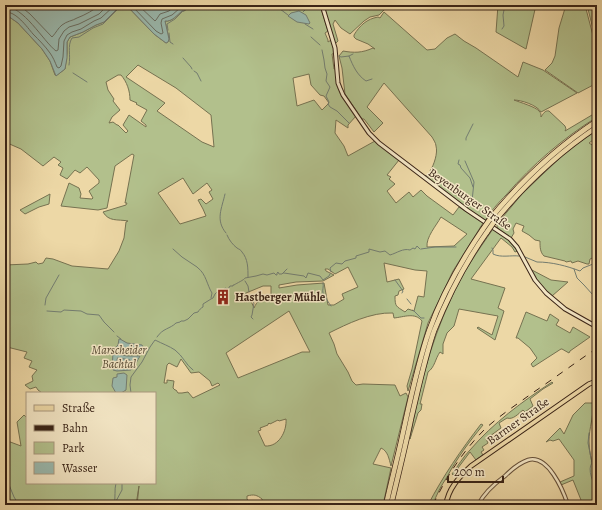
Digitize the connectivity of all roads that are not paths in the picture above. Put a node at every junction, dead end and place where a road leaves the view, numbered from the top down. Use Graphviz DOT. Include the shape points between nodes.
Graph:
graph roads {
  1 [pos="322,5"];
  2 [pos="597,121"];
  3 [pos="597,126"];
  4 [pos="492,220"];
  5 [pos="597,327"];
  6 [pos="597,380"];
  7 [pos="396,475"];
  8 [pos="386,505"];
  9 [pos="391,505"];
  10 [pos="446,505"];
  11 [pos="478,505"];
  12 [pos="568,505"];
  1 -- 5 [label="main road, Beyenburger Straße" via="335,48 340,88 376,140 467,210 510,239 546,293"];
  2 -- 4 [label="highway" via="539,166 511,194"];
  3 -- 4 [label="highway" via="542,169"];
  4 -- 7 [label="highway, bridge" via="454,280 429,349"];
  6 -- 10 [label="main road, Barmer Straße" via="464,472 451,489"];
  7 -- 8 [label="highway"];
  7 -- 9 [label="highway"];
  11 -- 12 [label="street" via="496,482 518,465 532,459 546,465"];
}
